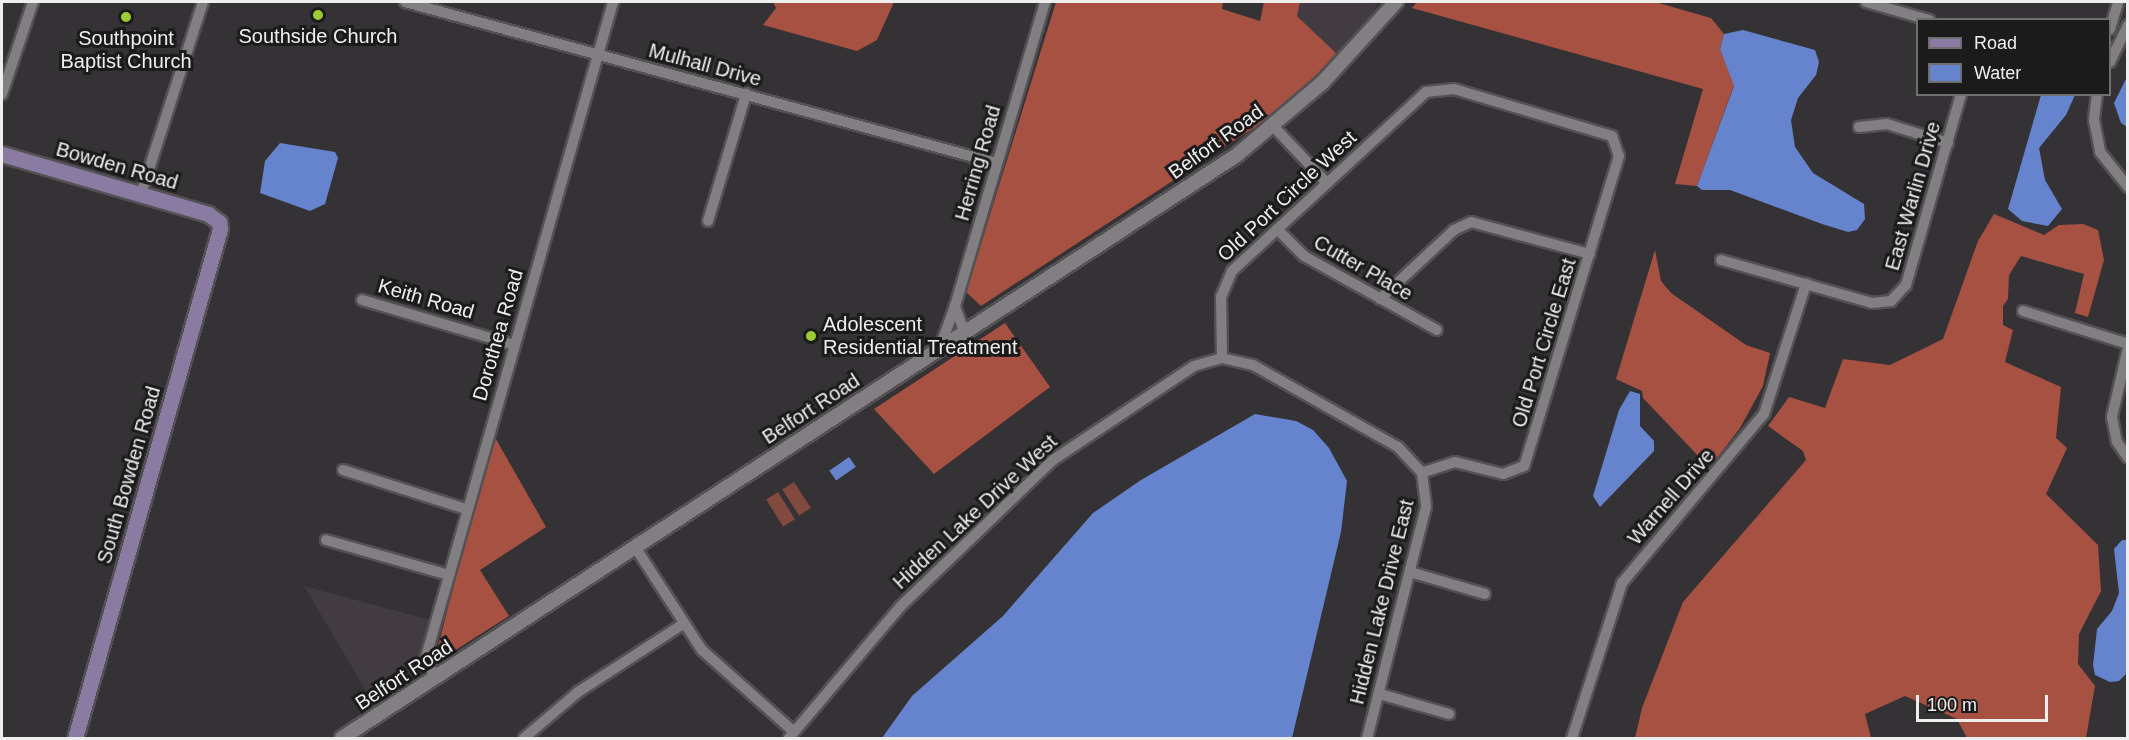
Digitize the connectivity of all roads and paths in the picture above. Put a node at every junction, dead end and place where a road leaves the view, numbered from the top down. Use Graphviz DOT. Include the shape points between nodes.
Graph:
graph roads {
  1 [pos="33,2"];
  2 [pos="203,2"];
  3 [pos="405,2"];
  4 [pos="613,2"];
  5 [pos="1045,2"];
  6 [pos="1396,2"];
  7 [pos="1866,2"];
  8 [pos="2118,2"];
  9 [pos="1922,18"];
  10 [pos="2111,23"];
  11 [pos="2127,25"];
  12 [pos="2111,38"];
  13 [pos="2122,41"];
  14 [pos="595,54"];
  15 [pos="2111,59"];
  16 [pos="1435,89"];
  17 [pos="2,94"];
  18 [pos="746,94"];
  19 [pos="1960,96"];
  20 [pos="2097,96"];
  21 [pos="1274,127"];
  22 [pos="1859,127"];
  23 [pos="1948,143"];
  24 [pos="2,154"];
  25 [pos="996,163"];
  26 [pos="1327,183"];
  27 [pos="2127,187"];
  28 [pos="141,194"];
  29 [pos="708,221"];
  30 [pos="219,222"];
  31 [pos="1277,229"];
  32 [pos="1590,254"];
  33 [pos="1721,260"];
  34 [pos="1806,284"];
  35 [pos="1380,298"];
  36 [pos="362,300"];
  37 [pos="955,306"];
  38 [pos="2023,311"];
  39 [pos="1437,330"];
  40 [pos="965,334"];
  41 [pos="514,345"];
  42 [pos="2127,346"];
  43 [pos="939,350"];
  44 [pos="1222,358"];
  45 [pos="2127,458"];
  46 [pos="343,471"];
  47 [pos="1422,473"];
  48 [pos="466,509"];
  49 [pos="326,540"];
  50 [pos="635,548"];
  51 [pos="1410,572"];
  52 [pos="449,575"];
  53 [pos="1485,594"];
  54 [pos="683,624"];
  55 [pos="436,678"];
  56 [pos="1380,693"];
  57 [pos="1449,714"];
  58 [pos="791,735"];
  59 [pos="75,738"];
  60 [pos="342,738"];
  61 [pos="524,738"];
  62 [pos="1367,738"];
  63 [pos="1572,738"];
  1 -- 17 [label="street"];
  2 -- 28 [label="street"];
  3 -- 14 [label="street, Mulhall Drive"];
  4 -- 14 [label="street, Dorothea Road"];
  5 -- 25 [label="street, Herring Road"];
  6 -- 21 [label="street, Belfort Road" via="1322,83"];
  7 -- 9 [label="street"];
  8 -- 10 [label="street"];
  11 -- 13 [label="street"];
  12 -- 13 [label="street"];
  13 -- 15 [label="street"];
  14 -- 18 [label="street, Mulhall Drive"];
  14 -- 41 [label="street, Dorothea Road"];
  16 -- 26 [label="street, Old Port Circle West" via="1419,97"];
  16 -- 32 [label="street, Old Port Circle East" via="1454,89 1604,132 1616,141 1619,156"];
  18 -- 25 [label="street, Mulhall Drive"];
  18 -- 29 [label="street"];
  19 -- 23 [label="street, East Warlin Drive"];
  20 -- 27 [label="street" via="2094,120 2100,152"];
  21 -- 26 [label="street"];
  21 -- 40 [label="street, Belfort Road"];
  22 -- 23 [label="street" via="1887,124"];
  23 -- 34 [label="street, East Warlin Drive" via="1906,285 1891,301 1872,303"];
  24 -- 28 [label="main road, Bowden Road"];
  25 -- 37 [label="street, Herring Road"];
  26 -- 31 [label="street, Old Port Circle West"];
  28 -- 30 [label="main road, Bowden Road" via="208,214"];
  30 -- 59 [label="main road, South Bowden Road" via="219,238"];
  31 -- 35 [label="street, Cutter Place" via="1304,256"];
  31 -- 44 [label="street, Old Port Circle West" via="1232,271 1223,287"];
  32 -- 35 [label="street" via="1471,222 1454,230"];
  32 -- 47 [label="street, Old Port Circle East" via="1524,466 1503,474 1455,462"];
  33 -- 34 [label="street"];
  34 -- 63 [label="street, Warnell Drive" via="1764,414 1622,583"];
  35 -- 39 [label="street, Cutter Place"];
  36 -- 41 [label="street, Keith Road"];
  37 -- 40 [label="street"];
  37 -- 43 [label="street, Herring Road"];
  38 -- 42 [label="street"];
  40 -- 43 [label="street, Belfort Road"];
  41 -- 48 [label="street, Dorothea Road"];
  42 -- 45 [label="street" via="2112,417 2117,442"];
  43 -- 50 [label="street, Belfort Road"];
  44 -- 47 [label="street" via="1253,365 1398,447"];
  44 -- 58 [label="street, Hidden Lake Drive West" via="1194,366 1053,460 900,607"];
  46 -- 48 [label="street"];
  47 -- 51 [label="street, Hidden Lake Drive East" via="1426,507"];
  48 -- 52 [label="street, Dorothea Road"];
  49 -- 52 [label="street"];
  50 -- 54 [label="street"];
  50 -- 55 [label="street, Belfort Road"];
  51 -- 53 [label="street"];
  51 -- 56 [label="street, Hidden Lake Drive East"];
  52 -- 55 [label="street, Dorothea Road" via="425,660"];
  54 -- 58 [label="street" via="714,664"];
  54 -- 61 [label="street" via="578,692"];
  55 -- 60 [label="street, Belfort Road"];
  56 -- 57 [label="street"];
  56 -- 62 [label="street, Hidden Lake Drive East"];
}
